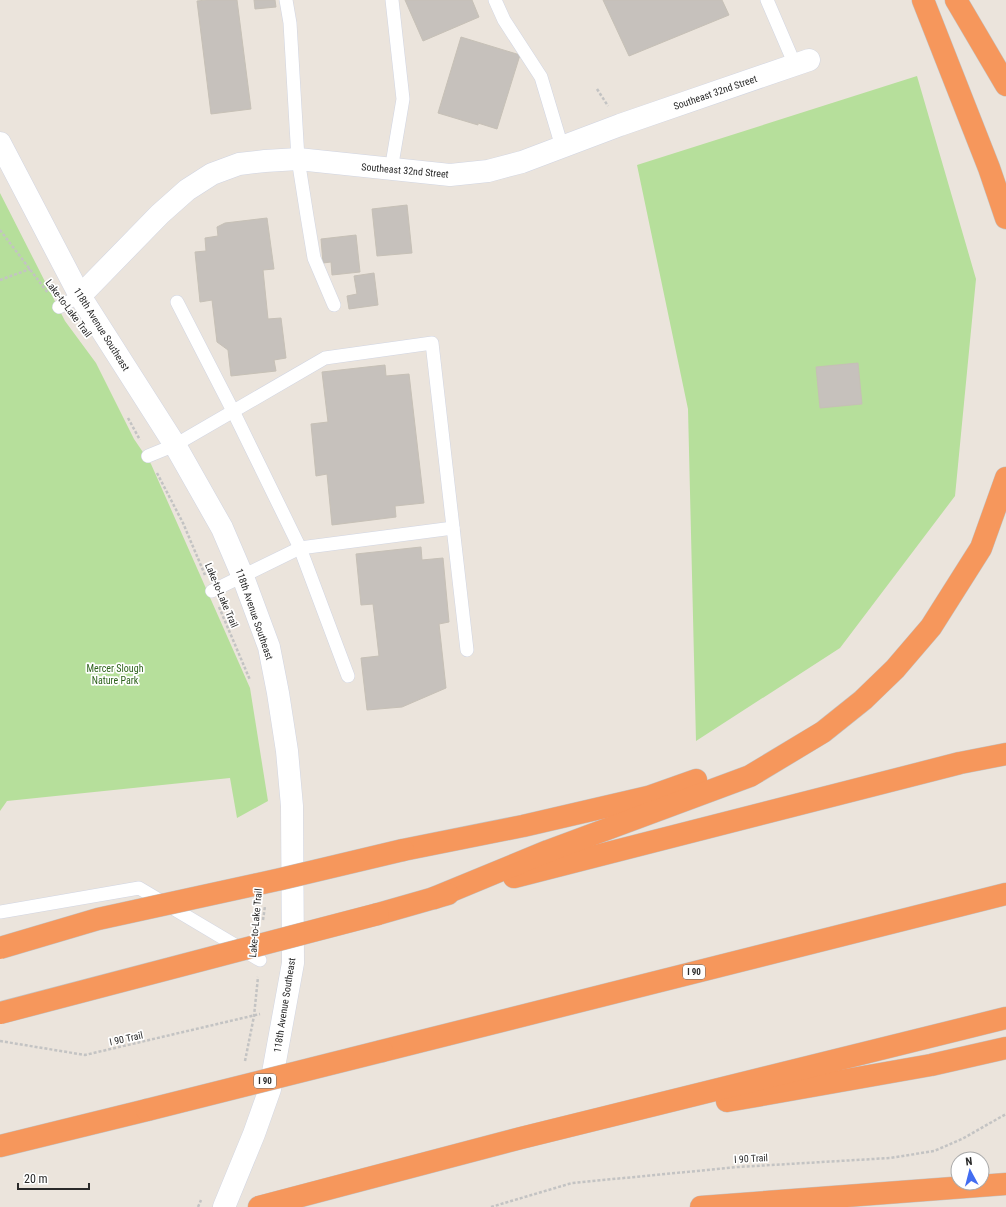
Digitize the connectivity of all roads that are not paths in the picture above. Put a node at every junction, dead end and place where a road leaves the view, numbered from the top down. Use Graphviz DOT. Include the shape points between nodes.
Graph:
graph roads {
  1 [pos="286,0"];
  2 [pos="392,0"];
  3 [pos="495,0"];
  4 [pos="767,0"];
  5 [pos="923,0"];
  6 [pos="956,0"];
  7 [pos="802,63"];
  8 [pos="1006,85"];
  9 [pos="0,143"];
  10 [pos="562,147"];
  11 [pos="298,159"];
  12 [pos="391,170"];
  13 [pos="1006,218"];
  14 [pos="80,296"];
  15 [pos="177,302"];
  16 [pos="334,305"];
  17 [pos="59,307"];
  18 [pos="233,411"];
  19 [pos="175,445"];
  20 [pos="148,456"];
  21 [pos="1006,478"];
  22 [pos="453,528"];
  23 [pos="300,548"];
  24 [pos="243,577"];
  25 [pos="212,591"];
  26 [pos="467,650"];
  27 [pos="348,676"];
  28 [pos="823,732"];
  29 [pos="1006,754"];
  30 [pos="1006,894"];
  31 [pos="434,898"];
  32 [pos="0,912"];
  33 [pos="0,948"];
  34 [pos="260,960"];
  35 [pos="0,1013"];
  36 [pos="1006,1018"];
  37 [pos="1006,1048"];
  38 [pos="521,1138"];
  39 [pos="0,1146"];
  40 [pos="1006,1184"];
  41 [pos="224,1207"];
  42 [pos="259,1207"];
  43 [pos="701,1207"];
  1 -- 11 [label="lane" via="290,23"];
  2 -- 12 [label="lane" via="403,99"];
  3 -- 10 [label="lane" via="504,20 541,78"];
  4 -- 7 [label="lane"];
  5 -- 13 [label="highway"];
  6 -- 8 [label="highway"];
  7 -- 10 [label="street, Southeast 32nd Street"];
  9 -- 14 [label="street, 118th Avenue Southeast"];
  10 -- 12 [label="street, Southeast 32nd Street" via="488,171 450,175"];
  11 -- 12 [label="street, Southeast 32nd Street"];
  11 -- 14 [label="street, Southeast 32nd Street" via="239,164 212,174 187,190 160,214"];
  11 -- 16 [label="lane" via="314,258"];
  14 -- 17 [label="lane"];
  14 -- 19 [label="street, 118th Avenue Southeast"];
  15 -- 18 [label="lane"];
  18 -- 19 [label="lane"];
  18 -- 22 [label="lane" via="325,358 432,343"];
  18 -- 23 [label="lane"];
  19 -- 20 [label="lane"];
  19 -- 24 [label="street, 118th Avenue Southeast" via="222,528"];
  21 -- 28 [label="highway" via="981,548 931,627 895,670"];
  22 -- 23 [label="lane"];
  22 -- 26 [label="lane"];
  23 -- 24 [label="lane"];
  23 -- 27 [label="lane"];
  24 -- 25 [label="lane"];
  24 -- 41 [label="street, 118th Avenue Southeast" via="269,647 287,751 292,806 293,963 270,1089"];
  28 -- 31 [label="highway" via="750,776 548,851"];
  28 -- 33 [label="highway, bridge" via="648,796 98,919"];
  29 -- 31 [label="highway" via="960,763"];
  30 -- 39 [label="highway, I 90, bridge"];
  31 -- 35 [label="highway, bridge"];
  32 -- 34 [label="lane" via="139,888"];
  36 -- 38 [label="highway"];
  37 -- 38 [label="highway" via="931,1065"];
  38 -- 42 [label="highway"];
  40 -- 43 [label="highway"];
}
